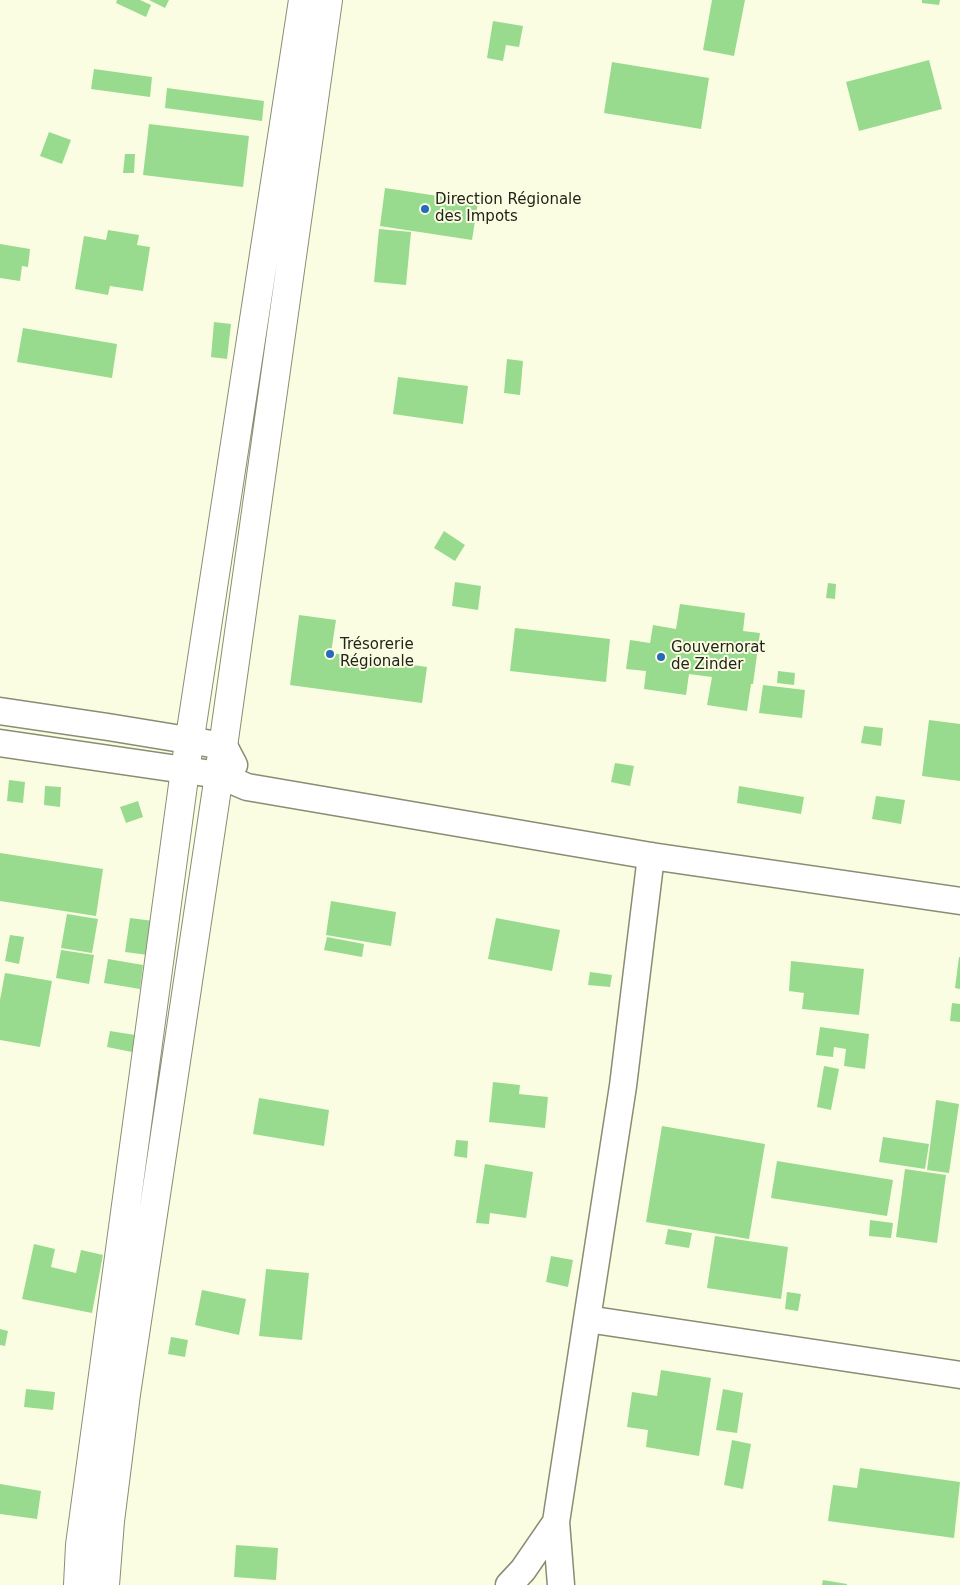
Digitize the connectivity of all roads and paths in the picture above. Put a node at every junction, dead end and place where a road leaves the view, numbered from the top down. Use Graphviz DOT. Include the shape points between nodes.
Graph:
graph roads {
  1 [pos="314,11"];
  2 [pos="0,711"];
  3 [pos="189,740"];
  4 [pos="0,743"];
  5 [pos="224,746"];
  6 [pos="185,770"];
  7 [pos="219,775"];
  8 [pos="247,787"];
  9 [pos="651,856"];
  10 [pos="960,901"];
  11 [pos="587,1319"];
  12 [pos="960,1375"];
  13 [pos="556,1522"];
  14 [pos="78,1585"];
  15 [pos="105,1585"];
  16 [pos="509,1585"];
  17 [pos="560,1585"];
  1 -- 3 [label="highway"];
  1 -- 5 [label="highway"];
  2 -- 3 [label="street"];
  3 -- 5 [label="street"];
  3 -- 6 [label="highway"];
  4 -- 6 [label="street"];
  5 -- 7 [label="highway"];
  5 -- 8 [label="street"];
  6 -- 7 [label="street"];
  6 -- 14 [label="highway" via="83,1526"];
  7 -- 8 [label="street"];
  7 -- 15 [label="highway" via="126,1394"];
  8 -- 9 [label="street"];
  9 -- 10 [label="street"];
  9 -- 11 [label="street" via="622,1086"];
  11 -- 12 [label="street"];
  11 -- 13 [label="street"];
  13 -- 16 [label="street"];
  13 -- 17 [label="street"];
}
